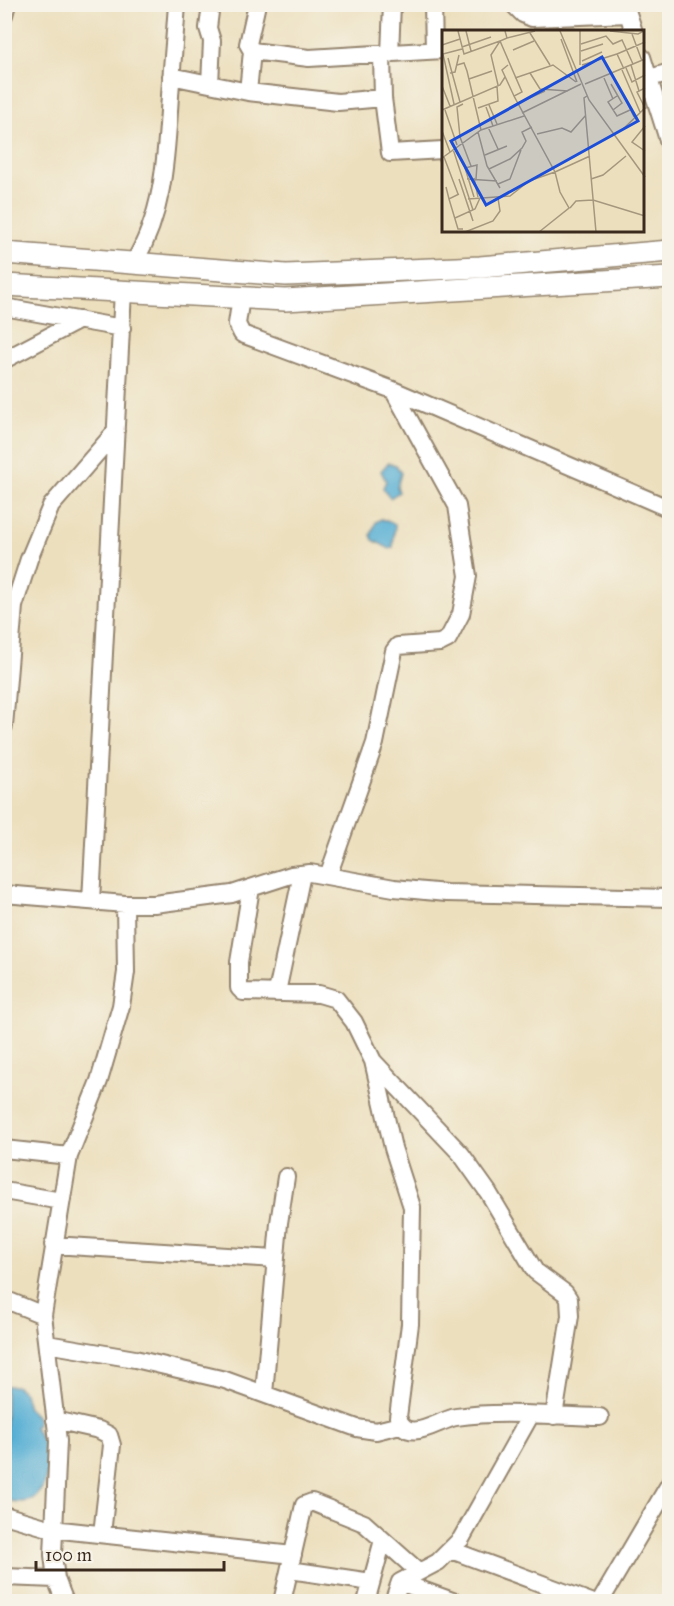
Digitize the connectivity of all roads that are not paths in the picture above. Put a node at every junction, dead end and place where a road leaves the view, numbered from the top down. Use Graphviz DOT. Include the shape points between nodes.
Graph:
graph roads {
  1 [pos="7,4"];
  2 [pos="177,4"];
  3 [pos="211,4"];
  4 [pos="257,4"];
  5 [pos="392,4"];
  6 [pos="433,4"];
  7 [pos="513,4"];
  8 [pos="627,9"];
  9 [pos="4,15"];
  10 [pos="553,24"];
  11 [pos="633,30"];
  12 [pos="439,50"];
  13 [pos="252,51"];
  14 [pos="386,54"];
  15 [pos="644,62"];
  16 [pos="669,72"];
  17 [pos="171,76"];
  18 [pos="650,78"];
  19 [pos="210,84"];
  20 [pos="248,92"];
  21 [pos="382,98"];
  22 [pos="669,146"];
  23 [pos="442,150"];
  24 [pos="669,251"];
  25 [pos="4,254"];
  26 [pos="133,264"];
  27 [pos="669,277"];
  28 [pos="4,285"];
  29 [pos="123,291"];
  30 [pos="241,297"];
  31 [pos="4,307"];
  32 [pos="80,320"];
  33 [pos="122,328"];
  34 [pos="4,360"];
  35 [pos="393,390"];
  36 [pos="116,431"];
  37 [pos="669,509"];
  38 [pos="9,612"];
  39 [pos="4,726"];
  40 [pos="302,874"];
  41 [pos="328,876"];
  42 [pos="250,888"];
  43 [pos="4,894"];
  44 [pos="669,898"];
  45 [pos="91,901"];
  46 [pos="125,904"];
  47 [pos="277,992"];
  48 [pos="373,1061"];
  49 [pos="4,1149"];
  50 [pos="69,1156"];
  51 [pos="286,1177"];
  52 [pos="4,1191"];
  53 [pos="61,1201"];
  54 [pos="53,1245"];
  55 [pos="276,1259"];
  56 [pos="4,1299"];
  57 [pos="43,1315"];
  58 [pos="47,1344"];
  59 [pos="264,1394"];
  60 [pos="530,1416"];
  61 [pos="554,1416"];
  62 [pos="600,1417"];
  63 [pos="55,1420"];
  64 [pos="400,1425"];
  65 [pos="669,1485"];
  66 [pos="4,1515"];
  67 [pos="52,1529"];
  68 [pos="102,1534"];
  69 [pos="383,1540"];
  70 [pos="451,1550"];
  71 [pos="292,1563"];
  72 [pos="419,1572"];
  73 [pos="4,1577"];
  74 [pos="56,1579"];
  75 [pos="371,1582"];
  76 [pos="400,1582"];
  77 [pos="66,1602"];
  78 [pos="282,1602"];
  79 [pos="366,1602"];
  80 [pos="393,1602"];
  81 [pos="455,1602"];
  82 [pos="591,1602"];
  83 [pos="600,1602"];
  1 -- 9 [label="street"];
  2 -- 17 [label="street"];
  3 -- 19 [label="street"];
  4 -- 13 [label="street" via="248,44"];
  5 -- 14 [label="street"];
  6 -- 12 [label="street"];
  7 -- 10 [label="street" via="523,14"];
  8 -- 10 [label="street"];
  8 -- 11 [label="street"];
  12 -- 14 [label="street"];
  13 -- 14 [label="street" via="309,58"];
  13 -- 20 [label="street"];
  14 -- 21 [label="street"];
  15 -- 18 [label="street"];
  16 -- 18 [label="street"];
  17 -- 19 [label="street"];
  17 -- 26 [label="street" via="166,162 159,204 146,243"];
  18 -- 22 [label="street"];
  19 -- 20 [label="street"];
  20 -- 21 [label="street" via="338,102"];
  21 -- 23 [label="street" via="390,153"];
  24 -- 26 [label="main road" via="480,267 286,275"];
  25 -- 26 [label="main road"];
  27 -- 30 [label="main road" via="285,300"];
  28 -- 29 [label="main road"];
  29 -- 30 [label="main road"];
  29 -- 33 [label="street"];
  30 -- 35 [label="street" via="237,324 242,334"];
  31 -- 32 [label="street"];
  32 -- 33 [label="street"];
  32 -- 34 [label="street"];
  33 -- 36 [label="street"];
  35 -- 37 [label="street"];
  35 -- 41 [label="street" via="457,506 468,576 466,596 448,639 398,646 394,651 375,743"];
  36 -- 38 [label="street" via="51,506"];
  36 -- 45 [label="street"];
  38 -- 39 [label="street"];
  40 -- 41 [label="street"];
  40 -- 42 [label="street"];
  40 -- 47 [label="street"];
  41 -- 44 [label="street" via="446,893"];
  42 -- 46 [label="street" via="154,904"];
  42 -- 47 [label="street" via="237,983 243,992"];
  43 -- 45 [label="street"];
  45 -- 46 [label="street"];
  46 -- 50 [label="street" via="126,972 121,1006 99,1081"];
  47 -- 48 [label="street" via="336,999 354,1022"];
  48 -- 61 [label="street" via="461,1154 535,1271 569,1299 570,1317"];
  48 -- 64 [label="street" via="393,1148 412,1207 410,1324"];
  49 -- 50 [label="street"];
  50 -- 53 [label="street"];
  51 -- 55 [label="street"];
  52 -- 53 [label="street"];
  53 -- 54 [label="street"];
  54 -- 55 [label="street"];
  54 -- 57 [label="street"];
  55 -- 59 [label="street"];
  56 -- 57 [label="street"];
  57 -- 58 [label="street"];
  58 -- 59 [label="street" via="135,1359 225,1380"];
  58 -- 63 [label="street"];
  59 -- 64 [label="street" via="357,1428 376,1431"];
  60 -- 61 [label="street"];
  60 -- 64 [label="street" via="470,1415 446,1419 414,1432"];
  60 -- 70 [label="street" via="476,1517"];
  61 -- 62 [label="street"];
  63 -- 67 [label="street" via="57,1474"];
  63 -- 68 [label="street" via="109,1436 112,1445"];
  65 -- 83 [label="street"];
  66 -- 67 [label="street"];
  67 -- 68 [label="street"];
  67 -- 74 [label="street"];
  68 -- 71 [label="street"];
  69 -- 71 [label="street" via="364,1523 312,1502 304,1505"];
  69 -- 72 [label="street"];
  69 -- 75 [label="street"];
  70 -- 72 [label="street"];
  70 -- 82 [label="street"];
  71 -- 75 [label="street"];
  71 -- 78 [label="street"];
  72 -- 76 [label="street"];
  73 -- 74 [label="street"];
  74 -- 77 [label="street"];
  75 -- 79 [label="street"];
  76 -- 80 [label="street"];
  76 -- 81 [label="street"];
}
